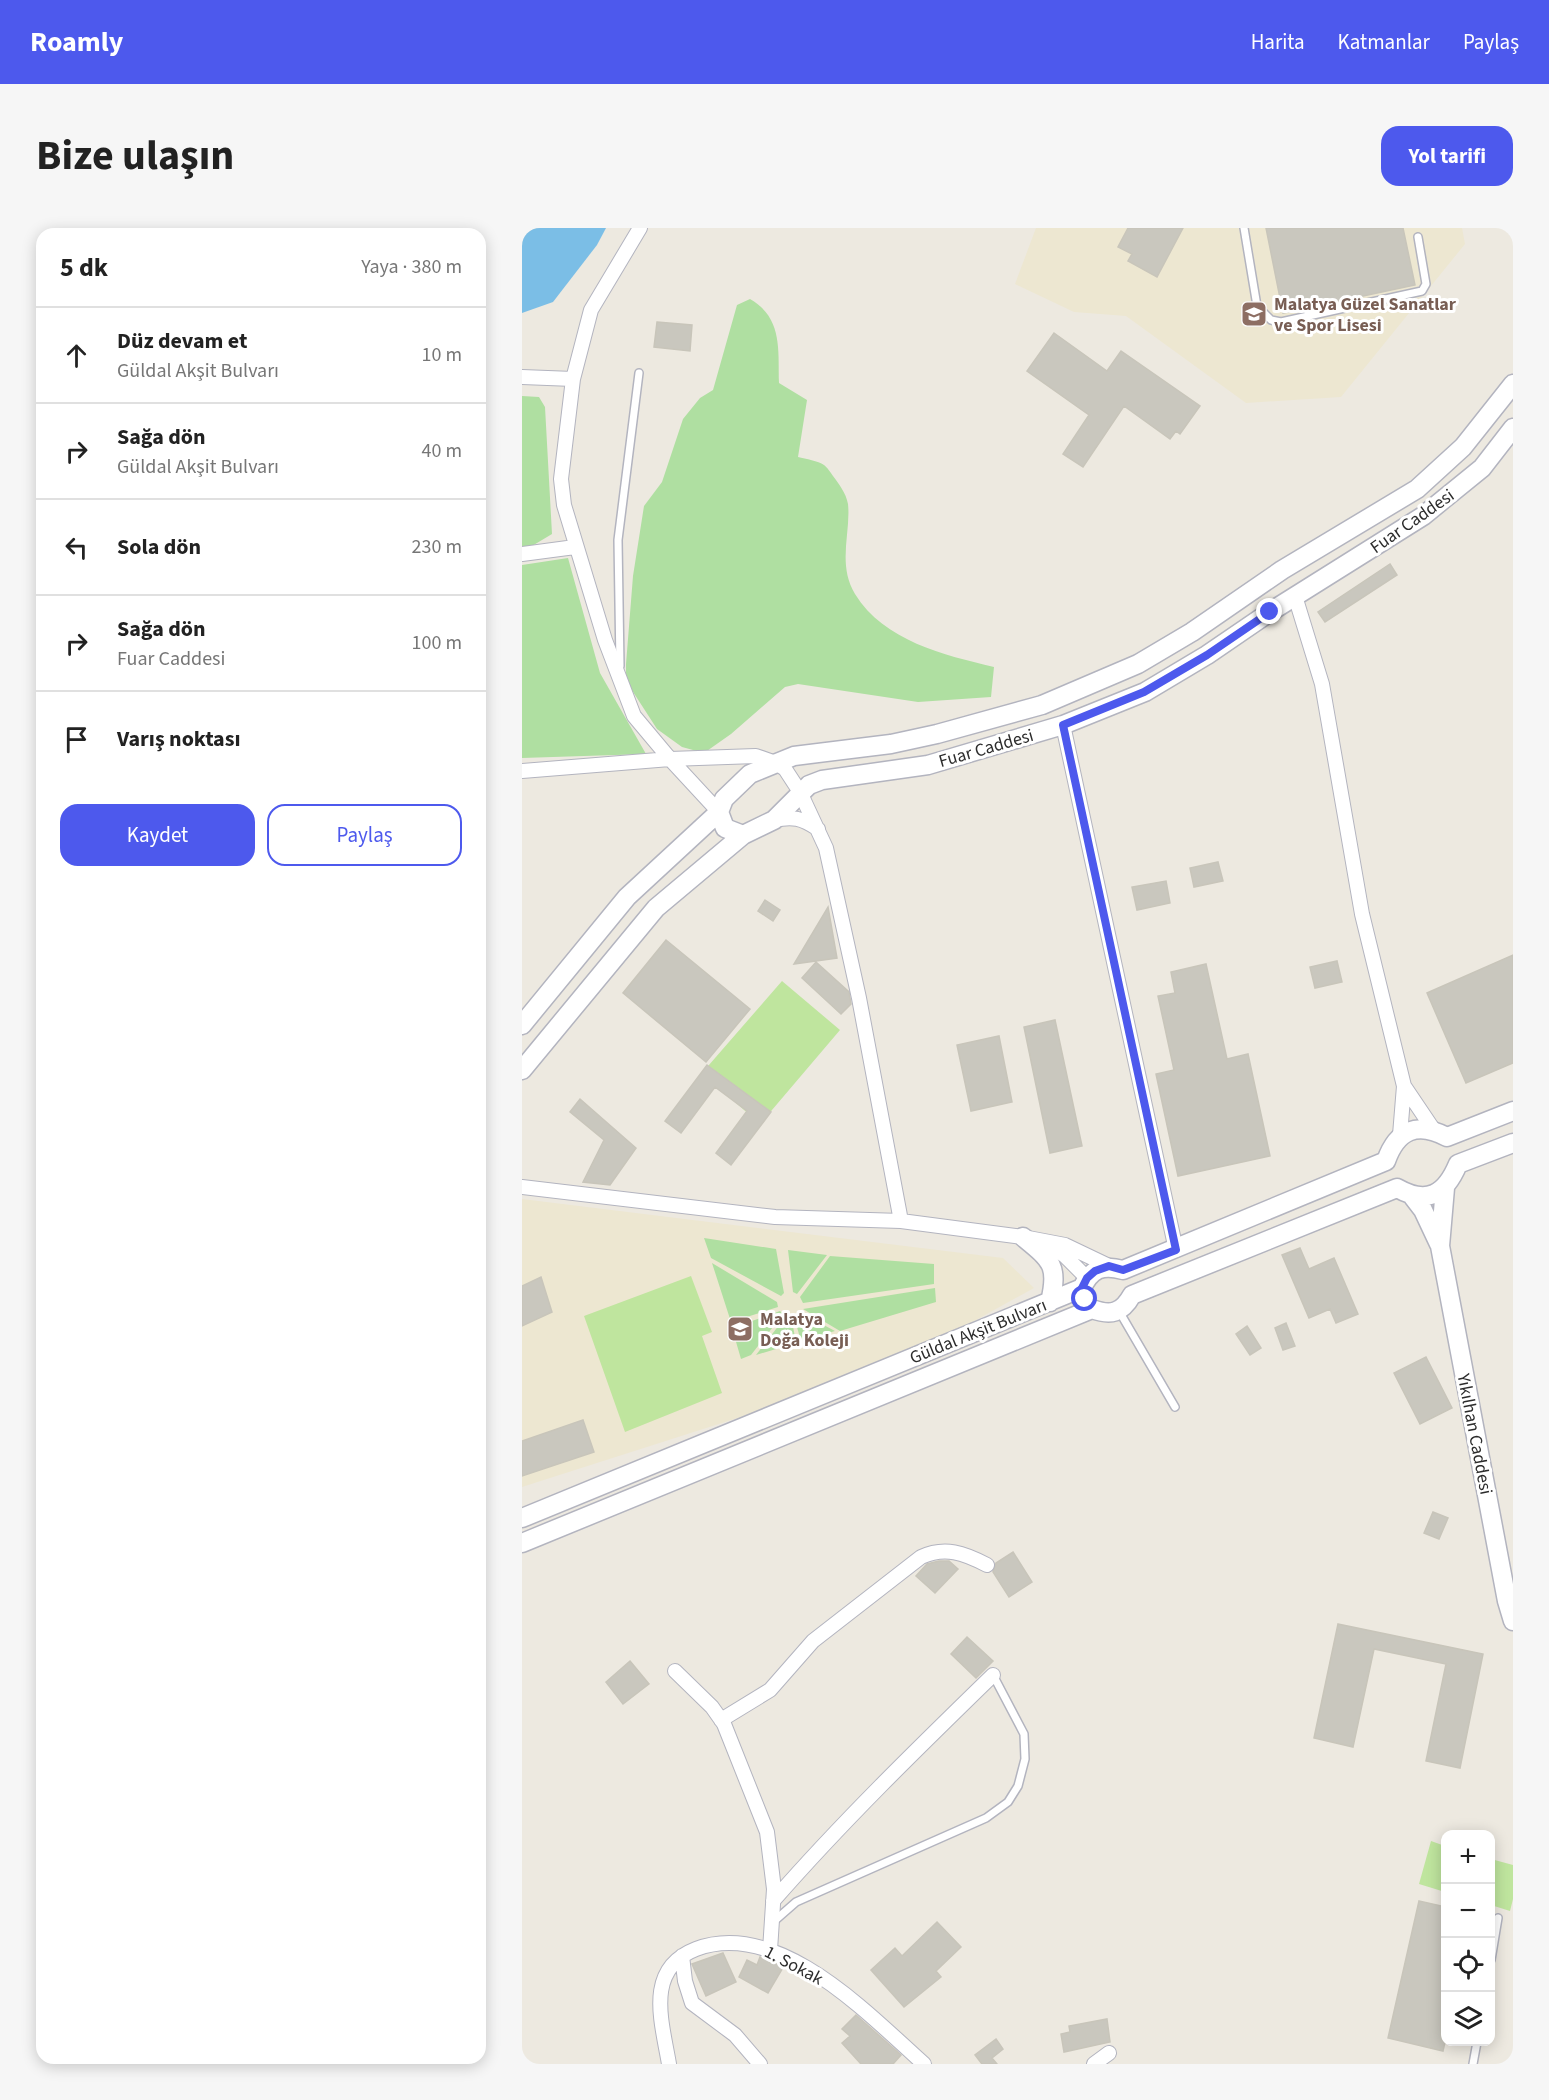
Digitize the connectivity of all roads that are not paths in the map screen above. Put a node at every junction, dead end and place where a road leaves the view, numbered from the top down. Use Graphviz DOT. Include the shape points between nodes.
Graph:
graph roads {
  1 [pos="640,228"];
  2 [pos="1244,228"];
  3 [pos="1418,237"];
  4 [pos="639,373"];
  5 [pos="522,377"];
  6 [pos="573,379"];
  7 [pos="1513,384"];
  8 [pos="1513,428"];
  9 [pos="575,547"];
  10 [pos="522,554"];
  11 [pos="1295,596"];
  12 [pos="620,684"];
  13 [pos="1063,725"];
  14 [pos="670,759"];
  15 [pos="776,763"];
  16 [pos="522,771"];
  17 [pos="800,792"];
  18 [pos="719,812"];
  19 [pos="774,820"];
  20 [pos="819,830"];
  21 [pos="743,835"];
  22 [pos="522,1025"];
  23 [pos="522,1070"];
  24 [pos="1404,1086"];
  25 [pos="1513,1111"];
  26 [pos="1440,1133"];
  27 [pos="1400,1135"];
  28 [pos="1513,1143"];
  29 [pos="1386,1161"];
  30 [pos="1458,1164"];
  31 [pos="522,1187"];
  32 [pos="1397,1188"];
  33 [pos="1445,1188"];
  34 [pos="1413,1197"];
  35 [pos="901,1221"];
  36 [pos="1023,1237"];
  37 [pos="1043,1241"];
  38 [pos="1440,1246"];
  39 [pos="1176,1250"];
  40 [pos="1116,1268"];
  41 [pos="1084,1283"];
  42 [pos="1132,1295"];
  43 [pos="1050,1302"];
  44 [pos="1092,1309"];
  45 [pos="1119,1311"];
  46 [pos="1175,1407"];
  47 [pos="522,1518"];
  48 [pos="522,1544"];
  49 [pos="987,1565"];
  50 [pos="1513,1621"];
  51 [pos="675,1671"];
  52 [pos="993,1675"];
  53 [pos="721,1720"];
  54 [pos="773,1901"];
  55 [pos="1498,1918"];
  56 [pos="772,1923"];
  57 [pos="1495,1938"];
  58 [pos="770,1950"];
  59 [pos="682,1956"];
  60 [pos="1476,2046"];
  61 [pos="1109,2053"];
  62 [pos="669,2064"];
  63 [pos="760,2064"];
  64 [pos="924,2064"];
  65 [pos="1094,2064"];
  66 [pos="1473,2064"];
  1 -- 6 [label="street" via="591,310"];
  2 -- 3 [label="lane" via="1257,306 1271,320 1281,322 1422,291 1426,284"];
  4 -- 12 [label="lane" via="618,540"];
  5 -- 6 [label="street"];
  6 -- 9 [label="street" via="561,478"];
  7 -- 15 [label="street" via="1463,447 1417,489 1282,570 1138,664 1042,705 1003,716 891,744 794,756"];
  8 -- 11 [label="street, Fuar Caddesi" via="1482,468 1452,494"];
  9 -- 10 [label="street"];
  9 -- 12 [label="street"];
  11 -- 13 [label="street, Fuar Caddesi" via="1144,692"];
  11 -- 24 [label="street" via="1322,684 1362,914"];
  12 -- 14 [label="street" via="634,716"];
  13 -- 17 [label="street, Fuar Caddesi" via="928,765 822,780"];
  13 -- 39 [label="street"];
  14 -- 15 [label="street" via="756,756"];
  14 -- 16 [label="street"];
  14 -- 18 [label="street"];
  15 -- 17 [label="street" via="785,769"];
  15 -- 18 [label="street" via="750,774 734,787"];
  17 -- 19 [label="street, Fuar Caddesi"];
  17 -- 20 [label="street"];
  18 -- 21 [label="street" via="725,828"];
  18 -- 22 [label="street" via="627,897"];
  19 -- 20 [label="street" via="803,819"];
  19 -- 21 [label="street, Fuar Caddesi"];
  20 -- 35 [label="street" via="859,998"];
  21 -- 23 [label="street, Fuar Caddesi" via="656,908"];
  24 -- 26 [label="street"];
  24 -- 27 [label="street"];
  25 -- 26 [label="street"];
  26 -- 27 [label="street" via="1415,1130"];
  26 -- 30 [label="street"];
  27 -- 29 [label="street"];
  28 -- 30 [label="street"];
  29 -- 32 [label="street"];
  29 -- 39 [label="street, Güldal Akşit Bulvarı"];
  30 -- 33 [label="street"];
  31 -- 35 [label="street" via="775,1217"];
  32 -- 34 [label="street"];
  32 -- 42 [label="street"];
  33 -- 34 [label="street"];
  33 -- 38 [label="street, Yıkılhan Caddesi"];
  34 -- 38 [label="street, Yıkılhan Caddesi"];
  35 -- 36 [label="street"];
  36 -- 37 [label="street"];
  36 -- 43 [label="street" via="1052,1265 1055,1279"];
  37 -- 40 [label="street" via="1065,1245"];
  37 -- 41 [label="street" via="1065,1256"];
  38 -- 50 [label="street, Yıkılhan Caddesi"];
  39 -- 40 [label="street, Güldal Akşit Bulvarı"];
  40 -- 41 [label="street, Güldal Akşit Bulvarı" via="1095,1271"];
  40 -- 42 [label="street" via="1130,1281"];
  41 -- 43 [label="street, Güldal Akşit Bulvarı"];
  41 -- 44 [label="street"];
  42 -- 45 [label="street"];
  43 -- 47 [label="street, Güldal Akşit Bulvarı"];
  44 -- 45 [label="street, Güldal Akşit Bulvarı" via="1106,1314"];
  44 -- 48 [label="street, Güldal Akşit Bulvarı"];
  45 -- 46 [label="lane"];
  49 -- 53 [label="street" via="941,1550 921,1557 813,1641 770,1690"];
  51 -- 53 [label="street"];
  52 -- 54 [label="street"];
  52 -- 56 [label="lane" via="1024,1734 1025,1759 1018,1786 1008,1802 986,1818 796,1902"];
  53 -- 54 [label="street" via="767,1832"];
  54 -- 56 [label="street"];
  55 -- 57 [label="lane"];
  56 -- 58 [label="street"];
  58 -- 59 [label="street, 1. Sokak" via="728,1942 707,1945"];
  58 -- 64 [label="street, 1. Sokak" via="836,1988"];
  59 -- 62 [label="street" via="670,1968 661,1988 659,2007"];
  59 -- 63 [label="street" via="692,2003 735,2035"];
  60 -- 66 [label="lane"];
  61 -- 65 [label="street"];
}
